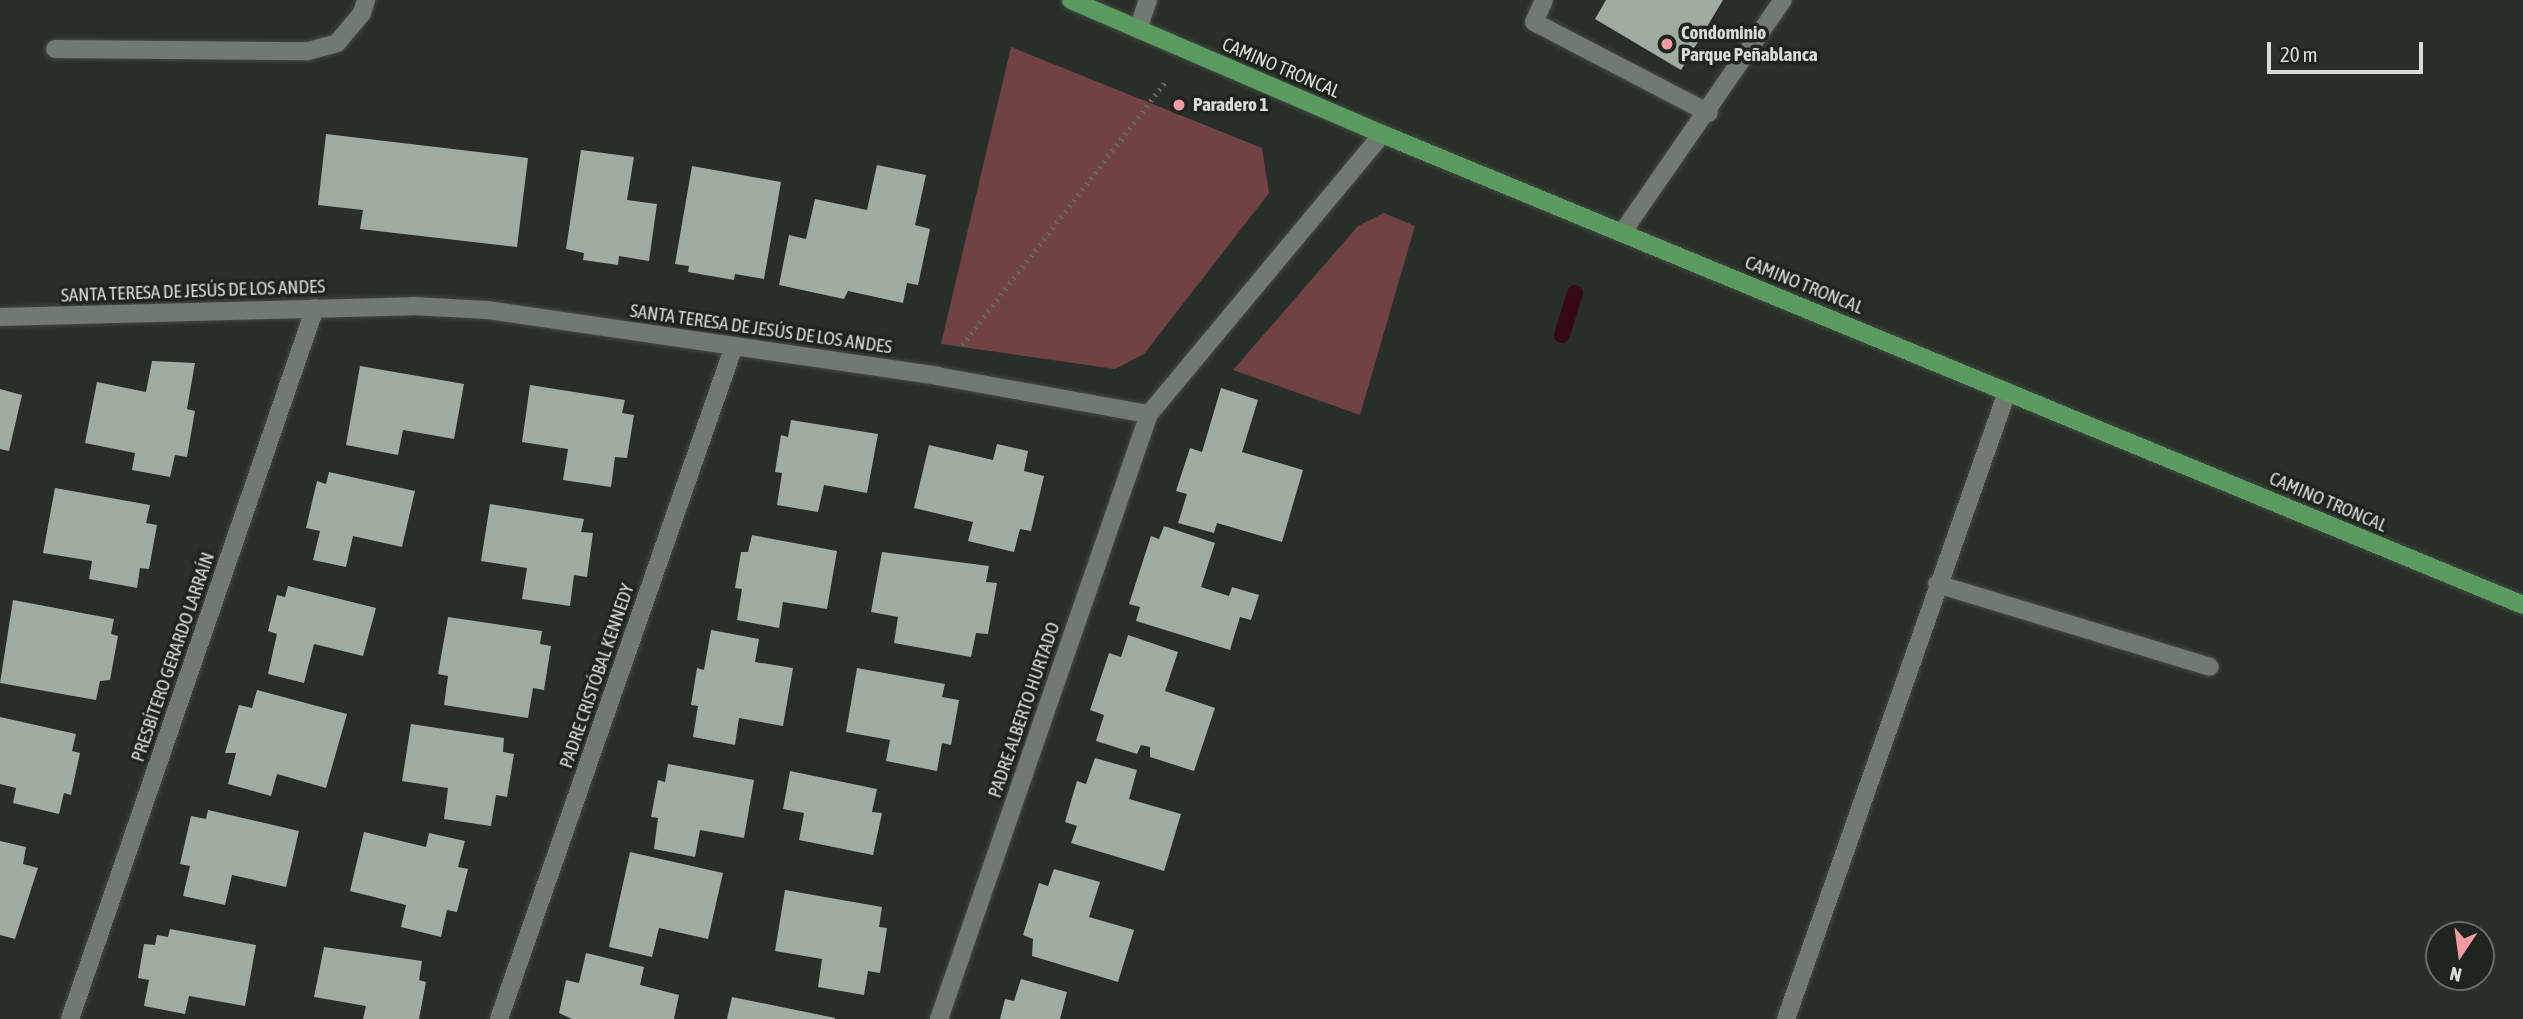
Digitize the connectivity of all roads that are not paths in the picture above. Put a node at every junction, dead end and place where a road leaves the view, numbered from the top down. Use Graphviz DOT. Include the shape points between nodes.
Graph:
graph roads {
  1 [pos="366,0"];
  2 [pos="1071,0"];
  3 [pos="1148,0"];
  4 [pos="1544,0"];
  5 [pos="1783,0"];
  6 [pos="1138,29"];
  7 [pos="55,49"];
  8 [pos="1709,113"];
  9 [pos="1382,134"];
  10 [pos="1622,233"];
  11 [pos="315,308"];
  12 [pos="0,317"];
  13 [pos="734,346"];
  14 [pos="2007,392"];
  15 [pos="1149,414"];
  16 [pos="1937,584"];
  17 [pos="2523,605"];
  18 [pos="2210,667"];
  19 [pos="70,1019"];
  20 [pos="499,1019"];
  21 [pos="939,1019"];
  22 [pos="1786,1019"];
  1 -- 7 [label="street" via="362,13 337,43 309,51"];
  2 -- 6 [label="main road, CAMINO TRONCAL"];
  3 -- 6 [label="street"];
  4 -- 8 [label="street" via="1534,22"];
  5 -- 8 [label="street"];
  6 -- 9 [label="main road, CAMINO TRONCAL"];
  8 -- 10 [label="street"];
  9 -- 10 [label="main road, CAMINO TRONCAL"];
  9 -- 15 [label="street"];
  10 -- 14 [label="main road, CAMINO TRONCAL"];
  11 -- 12 [label="street, SANTA TERESA DE JESÚS DE LOS ANDES"];
  11 -- 13 [label="street, SANTA TERESA DE JESÚS DE LOS ANDES" via="487,310"];
  11 -- 19 [label="street, PRESBÍTERO GERARDO LARRAÍN"];
  13 -- 15 [label="street, SANTA TERESA DE JESÚS DE LOS ANDES"];
  13 -- 20 [label="street, PADRE CRISTÓBAL KENNEDY"];
  14 -- 16 [label="street"];
  14 -- 17 [label="main road, CAMINO TRONCAL"];
  15 -- 21 [label="street, PADRE ALBERTO HURTADO"];
  16 -- 18 [label="street"];
  16 -- 22 [label="street"];
}
